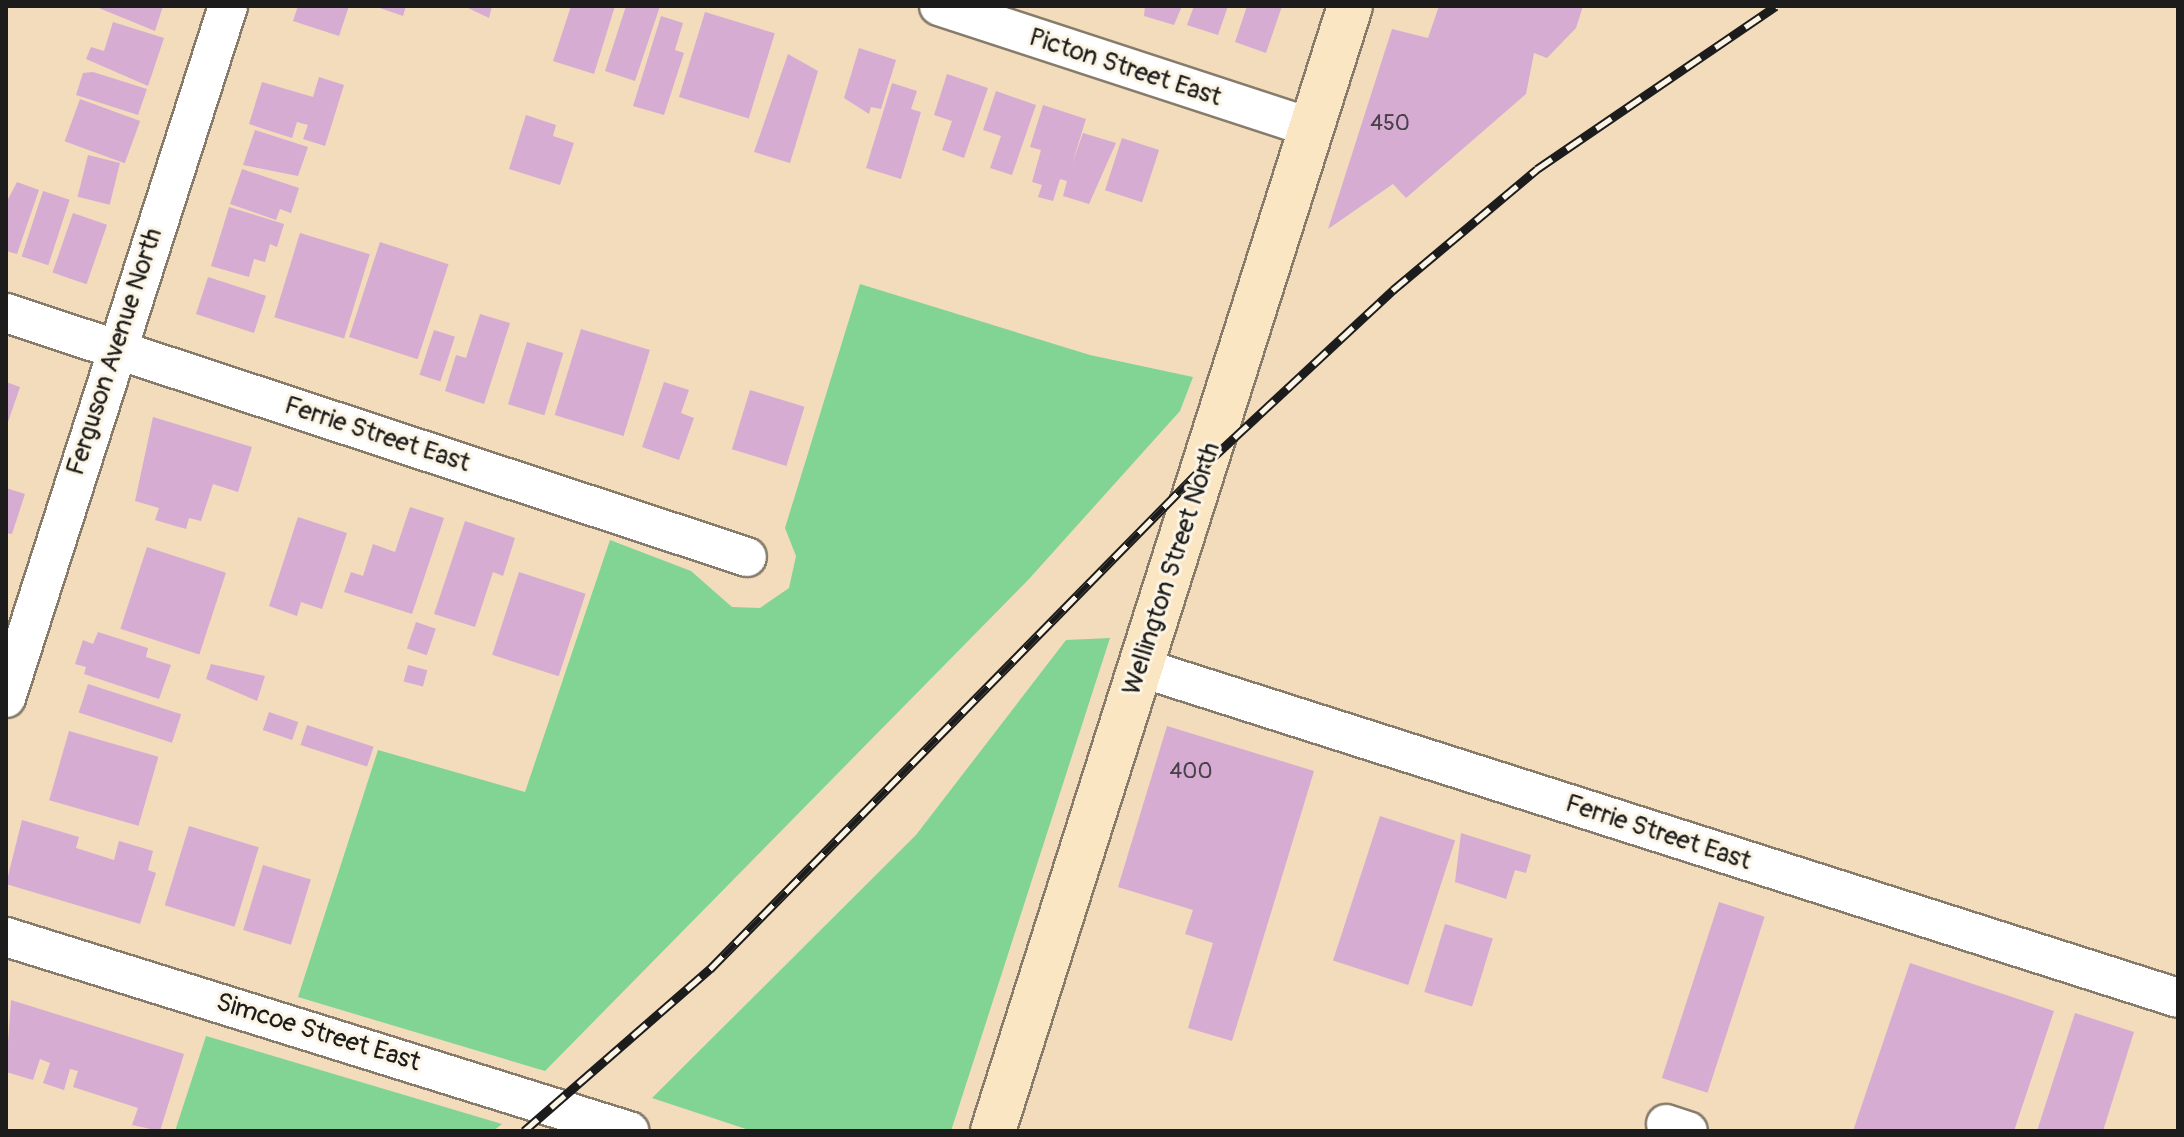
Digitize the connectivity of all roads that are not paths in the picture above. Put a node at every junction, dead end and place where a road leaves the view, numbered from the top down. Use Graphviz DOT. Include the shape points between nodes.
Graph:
graph roads {
  1 [pos="228,6"];
  2 [pos="939,6"];
  3 [pos="1350,6"];
  4 [pos="1312,128"];
  5 [pos="6,313"];
  6 [pos="115,349"];
  7 [pos="747,557"];
  8 [pos="1139,667"];
  9 [pos="6,698"];
  10 [pos="6,937"];
  11 [pos="2178,998"];
  12 [pos="629,1131"];
  13 [pos="993,1131"];
  1 -- 6 [label="street, Ferguson Avenue North"];
  2 -- 4 [label="street, Picton Street East"];
  3 -- 4 [label="main road, Wellington Street North"];
  4 -- 8 [label="main road, Wellington Street North"];
  5 -- 6 [label="street, Ferrie Street East"];
  6 -- 7 [label="street, Ferrie Street East"];
  6 -- 9 [label="street, Ferguson Avenue North"];
  8 -- 11 [label="street, Ferrie Street East"];
  8 -- 13 [label="main road, Wellington Street North"];
  10 -- 12 [label="street, Simcoe Street East"];
}
